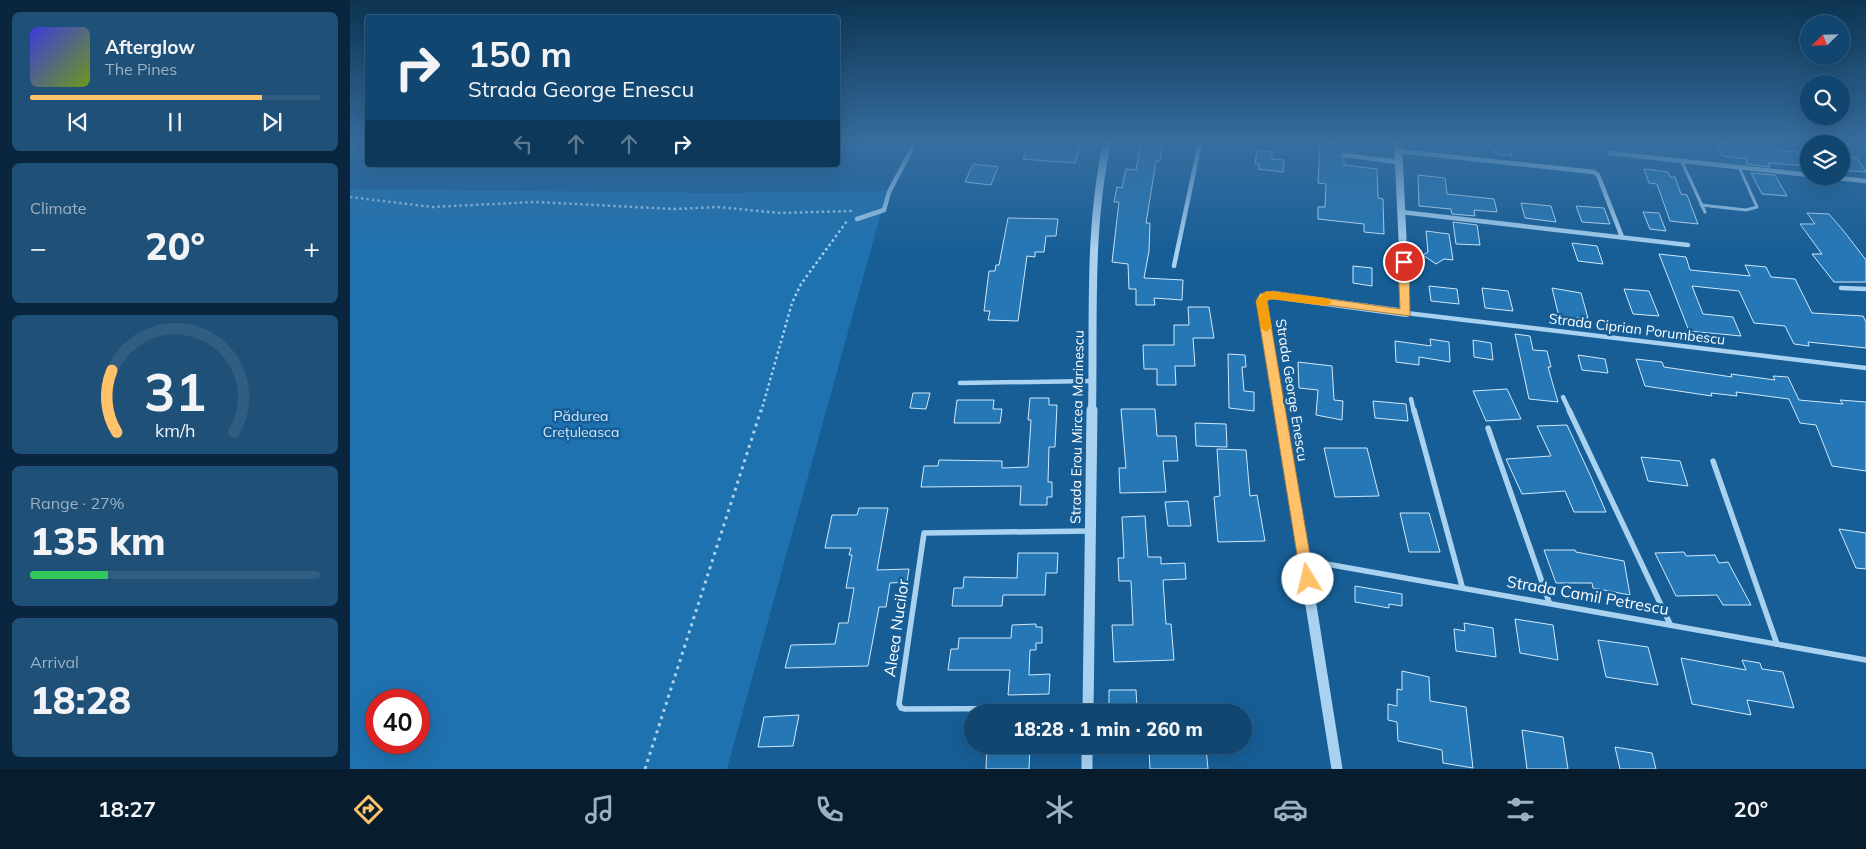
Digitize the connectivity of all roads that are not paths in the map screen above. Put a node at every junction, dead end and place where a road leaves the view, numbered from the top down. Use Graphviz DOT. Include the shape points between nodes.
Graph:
graph roads {
  1 [pos="896,179"];
  2 [pos="1099,179"];
  3 [pos="1192,179"];
  4 [pos="1399,179"];
  5 [pos="1600,179"];
  6 [pos="1689,179"];
  7 [pos="1744,179"];
  8 [pos="1850,179"];
  9 [pos="1866,181"];
  10 [pos="1701,205"];
  11 [pos="1401,212"];
  12 [pos="1705,212"];
  13 [pos="857,219"];
  14 [pos="1622,238"];
  15 [pos="1688,245"];
  16 [pos="1174,266"];
  17 [pos="1841,288"];
  18 [pos="1866,289"];
  19 [pos="1406,313"];
  20 [pos="1866,368"];
  21 [pos="1092,381"];
  22 [pos="960,383"];
  23 [pos="1563,397"];
  24 [pos="1411,399"];
  25 [pos="1488,428"];
  26 [pos="1712,461"];
  27 [pos="1090,531"];
  28 [pos="1304,560"];
  29 [pos="1462,586"];
  30 [pos="1549,602"];
  31 [pos="1670,624"];
  32 [pos="1777,644"];
  33 [pos="1866,660"];
  34 [pos="1088,704"];
  35 [pos="964,709"];
  36 [pos="1087,754"];
  37 [pos="1087,769"];
  38 [pos="1337,769"];
  1 -- 13 [label="street" via="884,210"];
  2 -- 21 [label="street, Strada Erou Mircea Marinescu" via="1095,221"];
  3 -- 16 [label="street"];
  4 -- 11 [label="street"];
  5 -- 14 [label="street"];
  6 -- 10 [label="lane"];
  7 -- 10 [label="lane" via="1757,207 1746,210"];
  8 -- 9 [label="street"];
  10 -- 12 [label="lane"];
  11 -- 14 [label="street"];
  11 -- 19 [label="street"];
  14 -- 15 [label="street"];
  17 -- 18 [label="street"];
  19 -- 20 [label="street, Strada Ciprian Porumbescu"];
  19 -- 28 [label="street, Strada George Enescu" via="1273,294 1263,297"];
  21 -- 22 [label="street"];
  21 -- 27 [label="street, Strada Erou Mircea Marinescu"];
  23 -- 31 [label="street"];
  24 -- 29 [label="street"];
  25 -- 30 [label="street"];
  26 -- 32 [label="street"];
  27 -- 34 [label="street, Strada Erou Mircea Marinescu"];
  27 -- 35 [label="street, Aleea Nucilor" via="924,532 899,704 900,708"];
  28 -- 29 [label="street, Strada Camil Petrescu"];
  28 -- 38 [label="street, Strada George Enescu"];
  29 -- 30 [label="street, Strada Camil Petrescu"];
  30 -- 31 [label="street, Strada Camil Petrescu"];
  31 -- 32 [label="street, Strada Camil Petrescu"];
  32 -- 33 [label="street, Strada Camil Petrescu"];
  36 -- 37 [label="street"];
}
